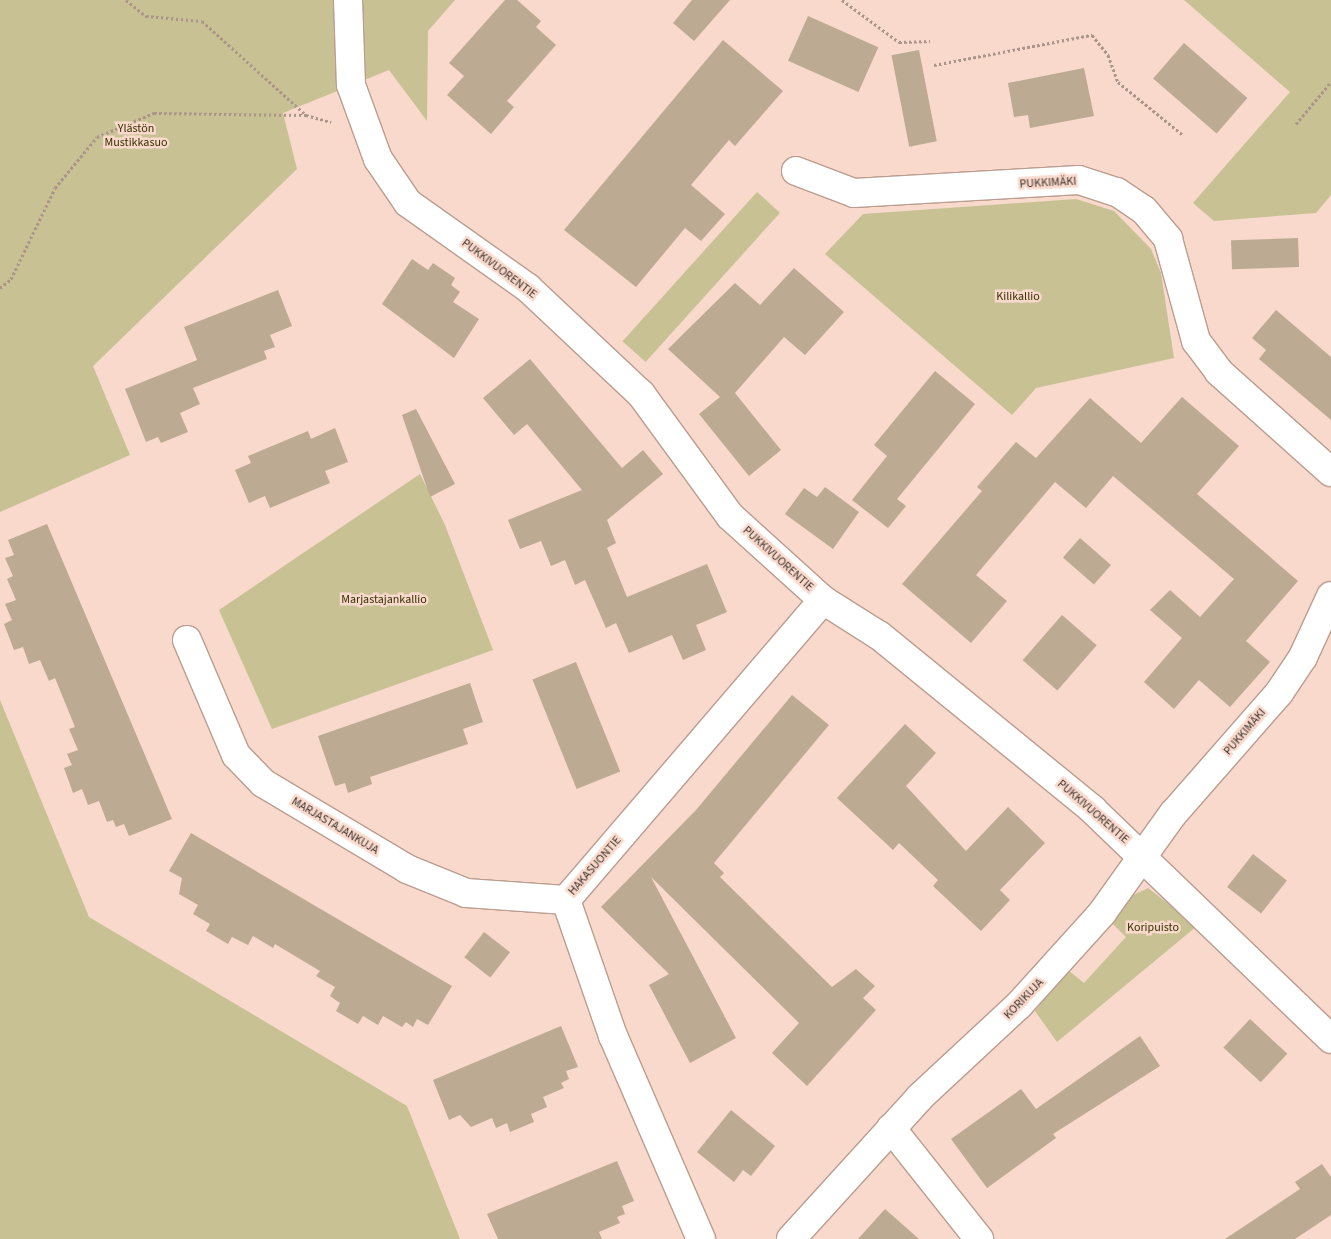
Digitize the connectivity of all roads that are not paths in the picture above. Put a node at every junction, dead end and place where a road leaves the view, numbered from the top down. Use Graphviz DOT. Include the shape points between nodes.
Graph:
graph roads {
  1 [pos="348,0"];
  2 [pos="796,171"];
  3 [pos="1331,472"];
  4 [pos="1331,596"];
  5 [pos="823,600"];
  6 [pos="187,640"];
  7 [pos="1145,859"];
  8 [pos="566,900"];
  9 [pos="1331,1039"];
  10 [pos="891,1128"];
  11 [pos="700,1239"];
  12 [pos="791,1239"];
  13 [pos="979,1239"];
  1 -- 5 [label="street, PUKKIVUORENTIE" via="351,85 366,132 408,203 528,288 641,394 730,516"];
  2 -- 3 [label="street, PUKKIMÄKI" via="854,193 1079,180 1118,192 1144,210 1168,239 1196,341 1219,372"];
  4 -- 7 [label="street, PUKKIMÄKI" via="1303,657 1279,693 1173,814"];
  5 -- 7 [label="street, PUKKIVUORENTIE" via="880,636 1093,810"];
  5 -- 8 [label="street, HAKASUONTIE"];
  6 -- 8 [label="street, MARJASTAJANKUJA" via="236,755 262,783 407,869 466,893"];
  7 -- 9 [label="street, PUKKIVUORENTIE"];
  7 -- 10 [label="street, KORIKUJA" via="1019,1005"];
  8 -- 11 [label="street, HAKASUONTIE" via="613,1036"];
  10 -- 12 [label="street, KORIKUJA"];
  10 -- 13 [label="street"];
}
